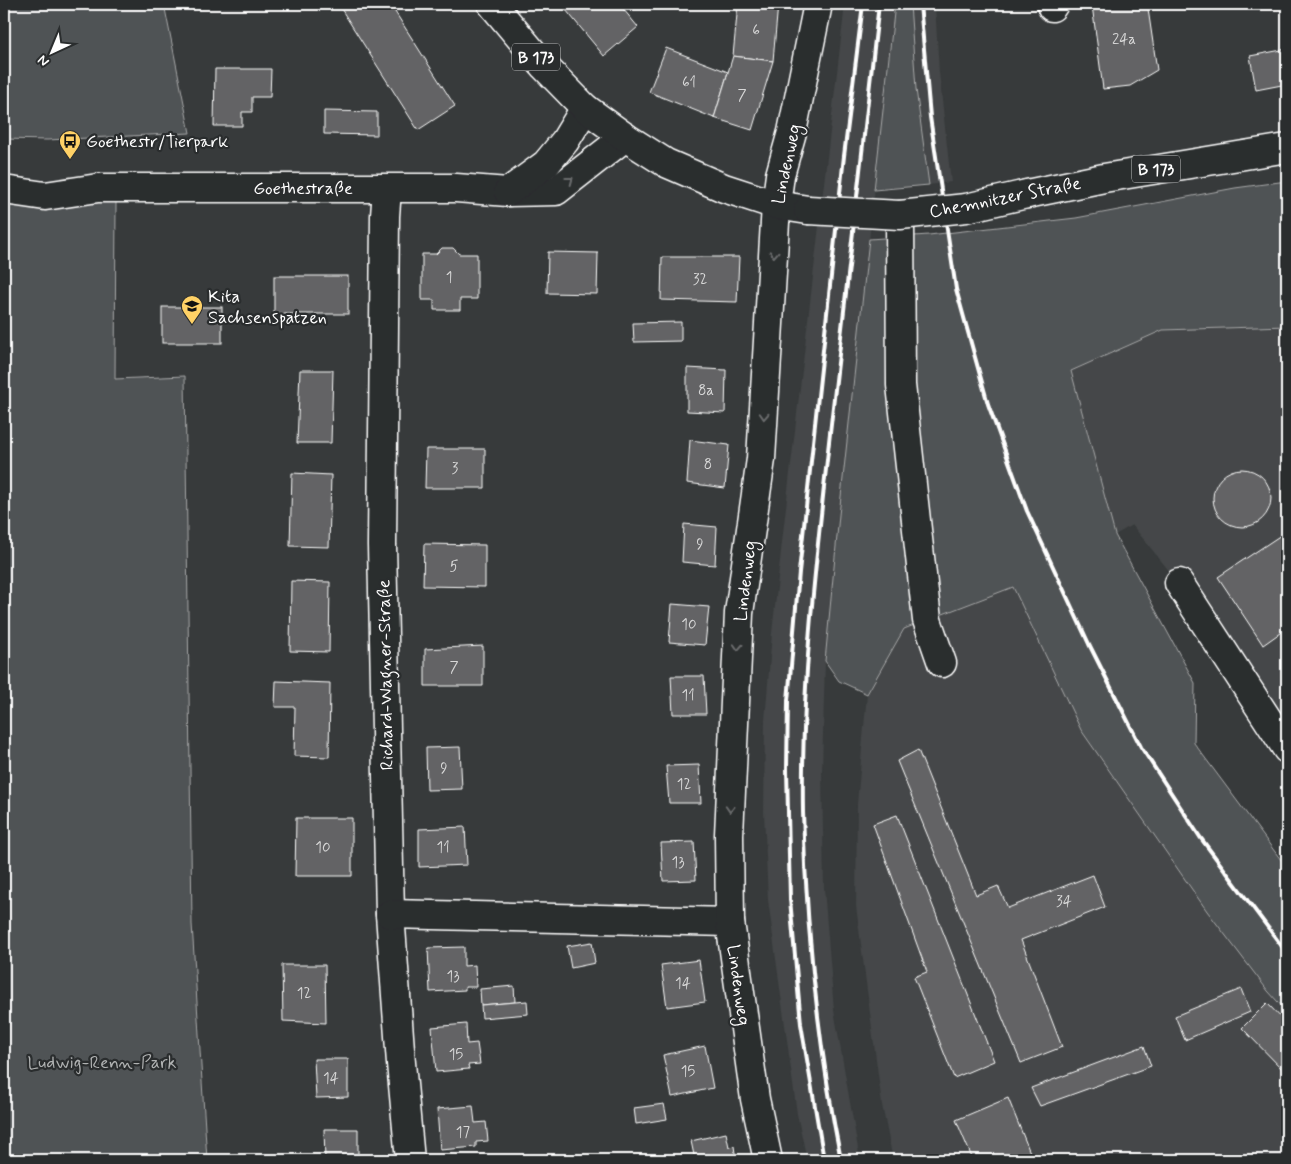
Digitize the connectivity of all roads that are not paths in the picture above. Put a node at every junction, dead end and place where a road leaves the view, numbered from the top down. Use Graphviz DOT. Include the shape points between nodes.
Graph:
graph roads {
  1 [pos="492,4"];
  2 [pos="818,4"];
  3 [pos="585,108"];
  4 [pos="625,137"];
  5 [pos="1287,148"];
  6 [pos="4,185"];
  7 [pos="98,188"];
  8 [pos="387,189"];
  9 [pos="4,190"];
  10 [pos="508,192"];
  11 [pos="776,205"];
  12 [pos="900,215"];
  13 [pos="1179,583"];
  14 [pos="942,663"];
  15 [pos="1287,749"];
  16 [pos="390,914"];
  17 [pos="730,922"];
  18 [pos="410,1160"];
  19 [pos="768,1160"];
  1 -- 3 [label="street, Chemnitzer Straße / B 173" via="544,66"];
  2 -- 11 [label="street, Lindenweg"];
  3 -- 4 [label="street, Chemnitzer Straße / B 173"];
  3 -- 10 [label="street" via="546,164"];
  10 -- 4 [label="street, Goethestraße, one-way" via="556,191"];
  4 -- 11 [label="street, Chemnitzer Straße / B 173" via="666,163 724,188"];
  5 -- 12 [label="street, Chemnitzer Straße / B 173, bridge" via="1114,176 966,208"];
  6 -- 7 [label="street, Goethestraße" via="46,176"];
  7 -- 8 [label="street, Goethestraße"];
  7 -- 9 [label="street, Goethestraße" via="45,196"];
  8 -- 10 [label="street, Goethestraße" via="456,188"];
  8 -- 16 [label="street, Richard-Wagner-Straße" via="384,216 382,545"];
  11 -- 12 [label="street, Chemnitzer Straße / B 173, bridge"];
  11 -- 17 [label="street, Lindenweg, one-way" via="761,459 739,613 729,835"];
  12 -- 14 [label="street" via="901,385 927,620"];
  13 -- 15 [label="street"];
  16 -- 17 [label="street"];
  16 -- 18 [label="street, Richard-Wagner-Straße"];
  17 -- 19 [label="street, Lindenweg" via="755,1099"];
}
